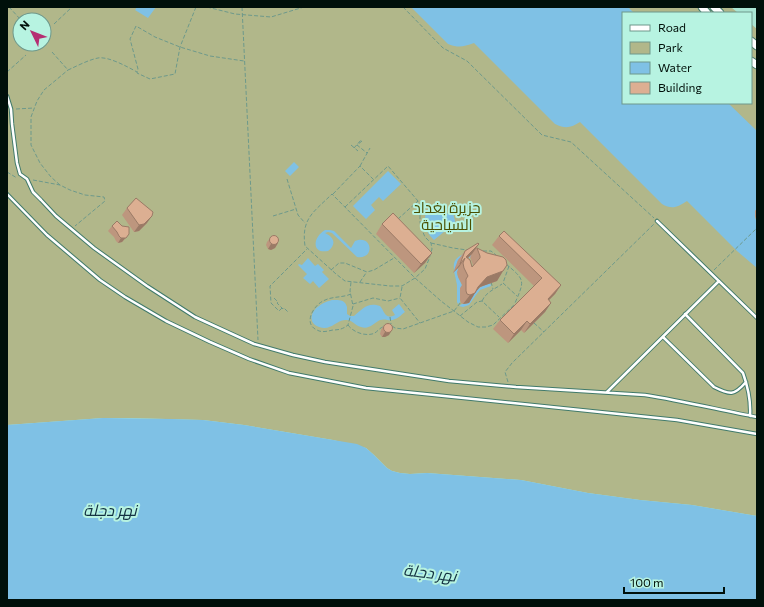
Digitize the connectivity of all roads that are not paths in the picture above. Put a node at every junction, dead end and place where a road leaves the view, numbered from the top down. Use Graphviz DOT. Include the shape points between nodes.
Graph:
graph roads {
  1 [pos="7,96"];
  2 [pos="7,194"];
  3 [pos="657,221"];
  4 [pos="719,281"];
  5 [pos="685,314"];
  6 [pos="757,318"];
  7 [pos="663,337"];
  8 [pos="746,382"];
  9 [pos="607,393"];
  10 [pos="750,416"];
  11 [pos="757,417"];
  12 [pos="757,434"];
  1 -- 9 [label="lane" via="11,109 17,163 20,174 27,179 33,192 56,216 94,248 195,317 254,344 325,362 449,381"];
  2 -- 12 [label="lane" via="48,235 100,280 125,297 166,321 210,342 289,373 366,388 677,420"];
  3 -- 4 [label="lane"];
  4 -- 5 [label="lane"];
  4 -- 6 [label="lane"];
  5 -- 7 [label="lane"];
  5 -- 8 [label="lane" via="743,373"];
  7 -- 8 [label="lane" via="721,391 738,392"];
  7 -- 9 [label="lane"];
  8 -- 10 [label="lane"];
  9 -- 10 [label="lane" via="664,398"];
  10 -- 11 [label="lane"];
}
